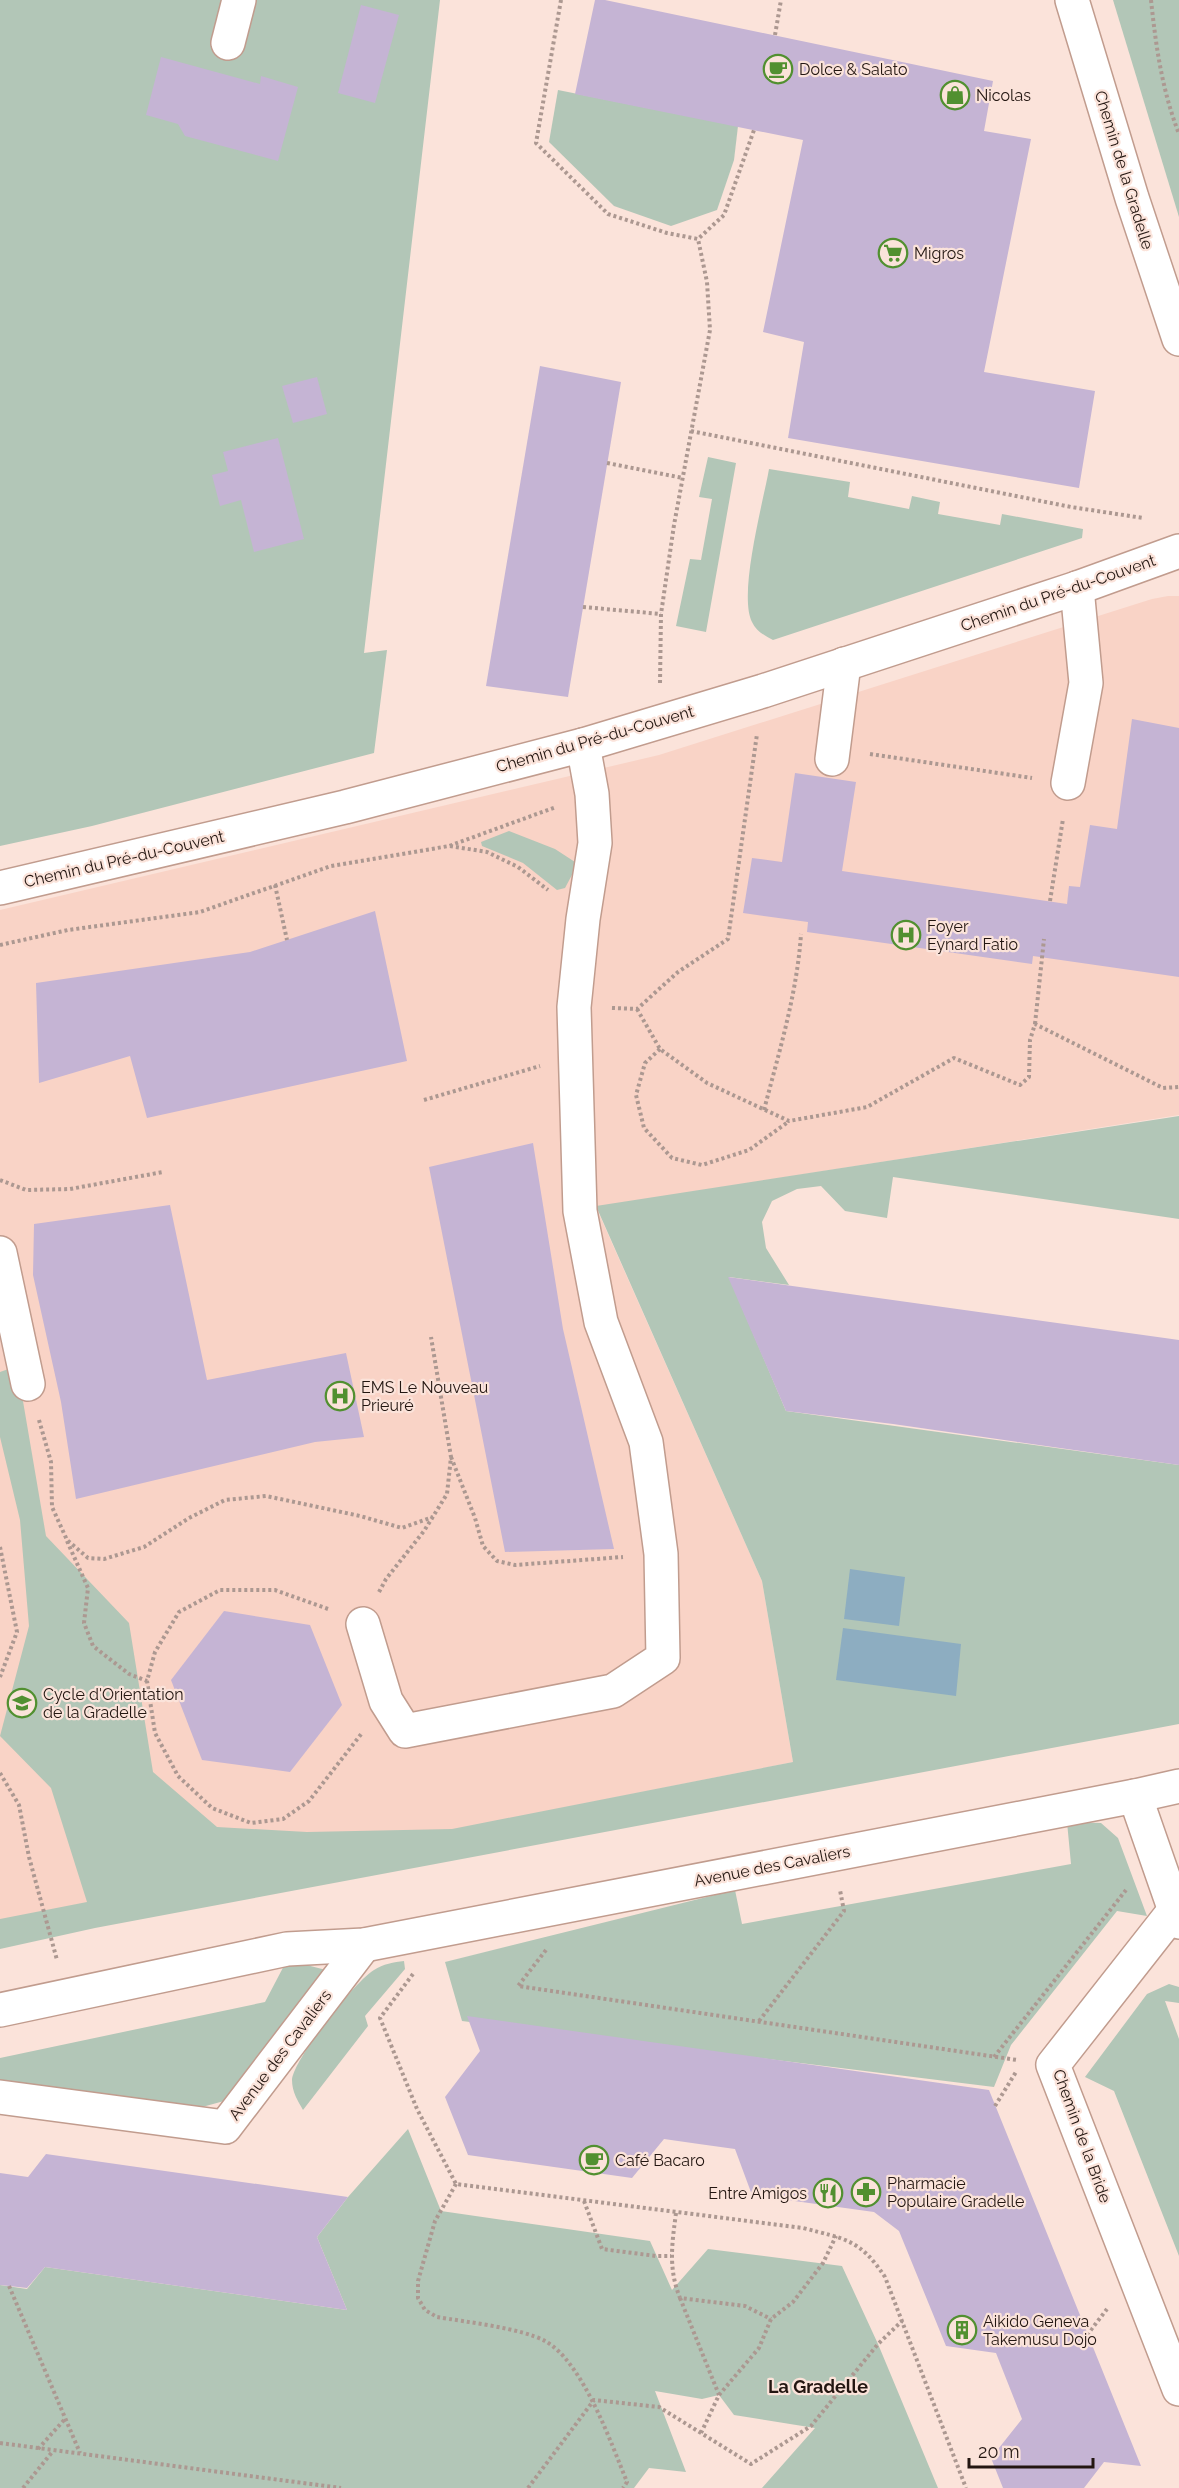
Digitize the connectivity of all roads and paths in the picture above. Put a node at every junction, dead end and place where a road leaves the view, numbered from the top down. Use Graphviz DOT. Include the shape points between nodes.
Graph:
graph roads {
  1 [pos="239,0"];
  2 [pos="561,0"];
  3 [pos="781,0"];
  4 [pos="1072,0"];
  5 [pos="1151,0"];
  6 [pos="775,35"];
  7 [pos="228,43"];
  8 [pos="754,130"];
  9 [pos="1179,134"];
  10 [pos="698,239"];
  11 [pos="1179,339"];
  12 [pos="691,431"];
  13 [pos="607,463"];
  14 [pos="683,478"];
  15 [pos="1143,518"];
  16 [pos="1179,551"];
  17 [pos="1077,588"];
  18 [pos="583,607"];
  19 [pos="661,614"];
  20 [pos="844,664"];
  21 [pos="660,683"];
  22 [pos="763,691"];
  23 [pos="871,744"];
  24 [pos="583,745"];
  25 [pos="832,759"];
  26 [pos="1068,783"];
  27 [pos="592,794"];
  28 [pos="449,846"];
  29 [pos="275,885"];
  30 [pos="0,888"];
  31 [pos="1050,901"];
  32 [pos="583,919"];
  33 [pos="801,934"];
  34 [pos="1044,939"];
  35 [pos="287,940"];
  36 [pos="0,945"];
  37 [pos="574,1007"];
  38 [pos="637,1009"];
  39 [pos="1035,1024"];
  40 [pos="660,1049"];
  41 [pos="575,1056"];
  42 [pos="1179,1087"];
  43 [pos="424,1100"];
  44 [pos="764,1110"];
  45 [pos="789,1122"];
  46 [pos="163,1172"];
  47 [pos="0,1180"];
  48 [pos="0,1254"];
  49 [pos="431,1337"];
  50 [pos="28,1384"];
  51 [pos="451,1457"];
  52 [pos="433,1516"];
  53 [pos="67,1540"];
  54 [pos="0,1547"];
  55 [pos="661,1554"];
  56 [pos="363,1624"];
  57 [pos="0,1677"];
  58 [pos="147,1681"];
  59 [pos="386,1701"];
  60 [pos="0,1773"];
  61 [pos="1179,1786"];
  62 [pos="1135,1796"];
  63 [pos="834,1854"];
  64 [pos="1154,1854"];
  65 [pos="1177,1916"];
  66 [pos="53,1943"];
  67 [pos="364,1945"];
  68 [pos="549,1946"];
  69 [pos="0,2010"];
  70 [pos="380,2018"];
  71 [pos="759,2022"];
  72 [pos="994,2057"];
  73 [pos="1038,2063"];
  74 [pos="0,2097"];
  75 [pos="995,2106"];
  76 [pos="456,2184"];
  77 [pos="584,2201"];
  78 [pos="676,2213"];
  79 [pos="836,2236"];
  80 [pos="670,2256"];
  81 [pos="9,2286"];
  82 [pos="680,2298"];
  83 [pos="771,2319"];
  84 [pos="902,2321"];
  85 [pos="1179,2389"];
  86 [pos="719,2395"];
  87 [pos="594,2400"];
  88 [pos="65,2419"];
  89 [pos="701,2433"];
  90 [pos="0,2444"];
  91 [pos="38,2449"];
  92 [pos="53,2451"];
  93 [pos="81,2454"];
  94 [pos="23,2488"];
  95 [pos="341,2488"];
  96 [pos="528,2488"];
  97 [pos="623,2488"];
  98 [pos="967,2488"];
  1 -- 7 [label="street"];
  2 -- 10 [label="path" via="536,143 608,214"];
  3 -- 6 [label="path"];
  4 -- 11 [label="street, Chemin de la Gradelle"];
  5 -- 9 [label="path" via="1167,104"];
  8 -- 10 [label="path" via="724,215"];
  10 -- 12 [label="path" via="707,282 710,330"];
  12 -- 14 [label="path"];
  12 -- 15 [label="path"];
  13 -- 14 [label="path"];
  14 -- 19 [label="path"];
  16 -- 17 [label="street, Chemin du Pré-du-Couvent"];
  17 -- 20 [label="street, Chemin du Pré-du-Couvent"];
  17 -- 26 [label="street" via="1086,683"];
  18 -- 19 [label="path"];
  19 -- 21 [label="path"];
  20 -- 22 [label="street, Chemin du Pré-du-Couvent"];
  20 -- 25 [label="street"];
  22 -- 24 [label="street, Chemin du Pré-du-Couvent"];
  22 -- 38 [label="path" via="728,939 678,972"];
  23 -- 26 [label="path" via="870,755"];
  24 -- 27 [label="street"];
  24 -- 30 [label="street, Chemin du Pré-du-Couvent" via="345,807"];
  26 -- 31 [label="path"];
  27 -- 28 [label="path"];
  27 -- 32 [label="street" via="595,843"];
  28 -- 29 [label="path" via="331,866"];
  28 -- 32 [label="path" via="487,852 518,867"];
  29 -- 35 [label="path"];
  29 -- 36 [label="path" via="200,912 68,930"];
  32 -- 37 [label="street"];
  33 -- 44 [label="path" via="791,1003"];
  34 -- 39 [label="path"];
  37 -- 38 [label="path"];
  37 -- 41 [label="street"];
  38 -- 40 [label="path"];
  39 -- 42 [label="path" via="1163,1088"];
  39 -- 45 [label="path" via="1030,1040 1029,1077 1020,1085 954,1058 867,1107"];
  40 -- 44 [label="path" via="707,1083"];
  40 -- 45 [label="path" via="645,1063 636,1095 644,1128 672,1158 702,1165 712,1162 749,1150"];
  41 -- 43 [label="path"];
  41 -- 55 [label="street" via="580,1211 601,1322 646,1442"];
  44 -- 45 [label="path"];
  46 -- 47 [label="path" via="70,1190 26,1190"];
  48 -- 50 [label="street"];
  49 -- 51 [label="path"];
  50 -- 53 [label="path" via="51,1462 52,1507"];
  51 -- 52 [label="path" via="447,1494"];
  51 -- 55 [label="path" via="483,1546 497,1560 515,1565"];
  52 -- 53 [label="path" via="402,1528 266,1496 225,1500 144,1547 104,1559 88,1558"];
  52 -- 56 [label="path" via="386,1579"];
  53 -- 58 [label="path" via="88,1588 84,1623 93,1646 129,1674"];
  54 -- 57 [label="path" via="17,1632"];
  55 -- 59 [label="street" via="663,1658 613,1691 405,1731"];
  56 -- 58 [label="path" via="274,1590 220,1590 179,1612 155,1652"];
  56 -- 59 [label="street"];
  58 -- 59 [label="path" via="155,1733 178,1776 212,1808 251,1823 283,1819 309,1801"];
  60 -- 66 [label="path" via="19,1805"];
  61 -- 62 [label="street, Avenue des Cavaliers"];
  62 -- 63 [label="street, Avenue des Cavaliers"];
  62 -- 64 [label="street, Chemin de la Bride"];
  63 -- 67 [label="street, Avenue des Cavaliers"];
  63 -- 71 [label="path" via="844,1911"];
  64 -- 65 [label="street, Chemin de la Bride"];
  64 -- 72 [label="path"];
  65 -- 73 [label="street, Chemin de la Bride"];
  67 -- 69 [label="street, Avenue des Cavaliers" via="287,1949"];
  67 -- 74 [label="street, Avenue des Cavaliers" via="225,2127"];
  68 -- 71 [label="path" via="518,1986"];
  70 -- 76 [label="path" via="417,2109"];
  71 -- 72 [label="path"];
  72 -- 73 [label="path"];
  73 -- 75 [label="path"];
  73 -- 85 [label="street, Chemin de la Bride"];
  76 -- 77 [label="path"];
  76 -- 87 [label="path" via="435,2221 418,2281 418,2298 425,2310 437,2318 545,2342 558,2352"];
  77 -- 78 [label="path"];
  77 -- 80 [label="path" via="602,2249"];
  78 -- 79 [label="path" via="803,2228"];
  78 -- 80 [label="path"];
  79 -- 83 [label="path" via="823,2263 793,2302"];
  79 -- 84 [label="path" via="871,2255 885,2277"];
  80 -- 82 [label="path"];
  81 -- 88 [label="path"];
  82 -- 83 [label="path" via="745,2306"];
  82 -- 86 [label="path"];
  83 -- 86 [label="path" via="759,2348"];
  84 -- 89 [label="path" via="810,2426 751,2464"];
  84 -- 98 [label="path"];
  86 -- 89 [label="path"];
  87 -- 89 [label="path" via="659,2407"];
  87 -- 96 [label="path"];
  87 -- 97 [label="path" via="627,2482"];
  88 -- 91 [label="path"];
  88 -- 93 [label="path"];
  90 -- 91 [label="path"];
  91 -- 92 [label="path"];
  92 -- 93 [label="path"];
  92 -- 94 [label="path"];
  93 -- 95 [label="path"];
}
